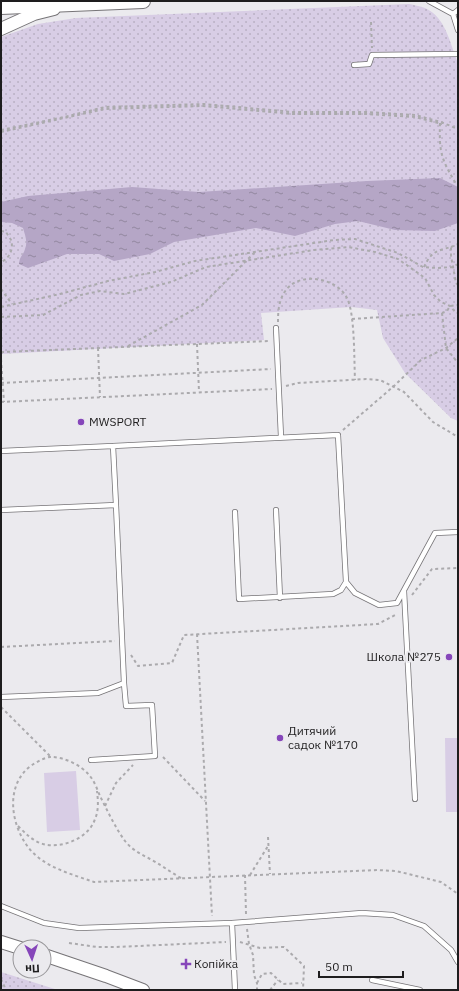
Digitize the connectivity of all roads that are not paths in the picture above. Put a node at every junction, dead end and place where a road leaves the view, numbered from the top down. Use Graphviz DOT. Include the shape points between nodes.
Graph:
graph roads {
  1 [pos="143,1"];
  2 [pos="429,1"];
  3 [pos="75,3"];
  4 [pos="1,7"];
  5 [pos="458,10"];
  6 [pos="454,14"];
  7 [pos="1,29"];
  8 [pos="458,30"];
  9 [pos="458,54"];
  10 [pos="354,65"];
  11 [pos="276,328"];
  12 [pos="281,437"];
  13 [pos="113,446"];
  14 [pos="1,451"];
  15 [pos="116,505"];
  16 [pos="1,510"];
  17 [pos="276,510"];
  18 [pos="235,512"];
  19 [pos="458,532"];
  20 [pos="346,582"];
  21 [pos="404,590"];
  22 [pos="280,598"];
  23 [pos="124,683"];
  24 [pos="1,696"];
  25 [pos="91,760"];
  26 [pos="415,799"];
  27 [pos="1,906"];
  28 [pos="232,923"];
  29 [pos="1,942"];
  30 [pos="12,945"];
  31 [pos="52,958"];
  32 [pos="458,962"];
  33 [pos="372,980"];
  34 [pos="143,990"];
  35 [pos="235,990"];
  36 [pos="420,990"];
  1 -- 3 [label="main road"];
  2 -- 6 [label="lane"];
  3 -- 4 [label="main road"];
  3 -- 7 [label="street" via="34,14"];
  5 -- 6 [label="lane"];
  6 -- 8 [label="lane"];
  9 -- 10 [label="lane" via="372,56 370,64"];
  11 -- 12 [label="lane"];
  12 -- 13 [label="lane"];
  12 -- 20 [label="lane" via="338,435"];
  13 -- 14 [label="lane"];
  13 -- 15 [label="lane"];
  15 -- 16 [label="lane"];
  15 -- 23 [label="lane"];
  17 -- 22 [label="lane"];
  18 -- 22 [label="lane" via="239,599"];
  19 -- 21 [label="lane" via="435,533"];
  20 -- 21 [label="lane" via="355,593 379,605 397,603"];
  20 -- 22 [label="lane" via="341,590 333,594"];
  21 -- 26 [label="lane"];
  23 -- 24 [label="lane" via="98,693"];
  23 -- 25 [label="lane" via="126,706 152,705 155,756"];
  27 -- 28 [label="lane" via="44,923 79,928"];
  28 -- 32 [label="lane" via="362,913 393,915 424,926 451,950"];
  28 -- 35 [label="lane"];
  29 -- 30 [label="street"];
  31 -- 34 [label="street"];
  33 -- 36 [label="lane"];
}
